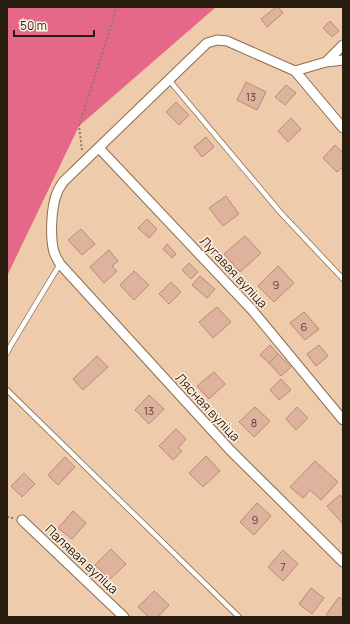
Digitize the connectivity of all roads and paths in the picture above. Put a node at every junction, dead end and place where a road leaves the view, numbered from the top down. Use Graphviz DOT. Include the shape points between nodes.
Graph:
graph roads {
  1 [pos="117,7"];
  2 [pos="343,45"];
  3 [pos="343,60"];
  4 [pos="326,62"];
  5 [pos="295,71"];
  6 [pos="169,80"];
  7 [pos="343,128"];
  8 [pos="99,148"];
  9 [pos="83,162"];
  10 [pos="60,264"];
  11 [pos="343,279"];
  12 [pos="7,353"];
  13 [pos="7,390"];
  14 [pos="343,420"];
  15 [pos="22,520"];
  16 [pos="343,562"];
  17 [pos="124,617"];
  18 [pos="239,617"];
  1 -- 9 [label="path" via="79,126"];
  2 -- 4 [label="street"];
  3 -- 4 [label="street"];
  4 -- 5 [label="street"];
  5 -- 6 [label="street" via="227,42 216,40 208,42"];
  5 -- 7 [label="street"];
  6 -- 8 [label="street"];
  6 -- 11 [label="lane" via="280,212"];
  8 -- 9 [label="street"];
  8 -- 14 [label="street, Лугавая вуліца" via="253,311"];
  9 -- 10 [label="street" via="63,182 53,206 52,239 54,253"];
  10 -- 12 [label="lane"];
  10 -- 16 [label="street, Лясная вуліца" via="230,450"];
  13 -- 18 [label="lane"];
  15 -- 17 [label="street, Палявая вуліца"];
}
